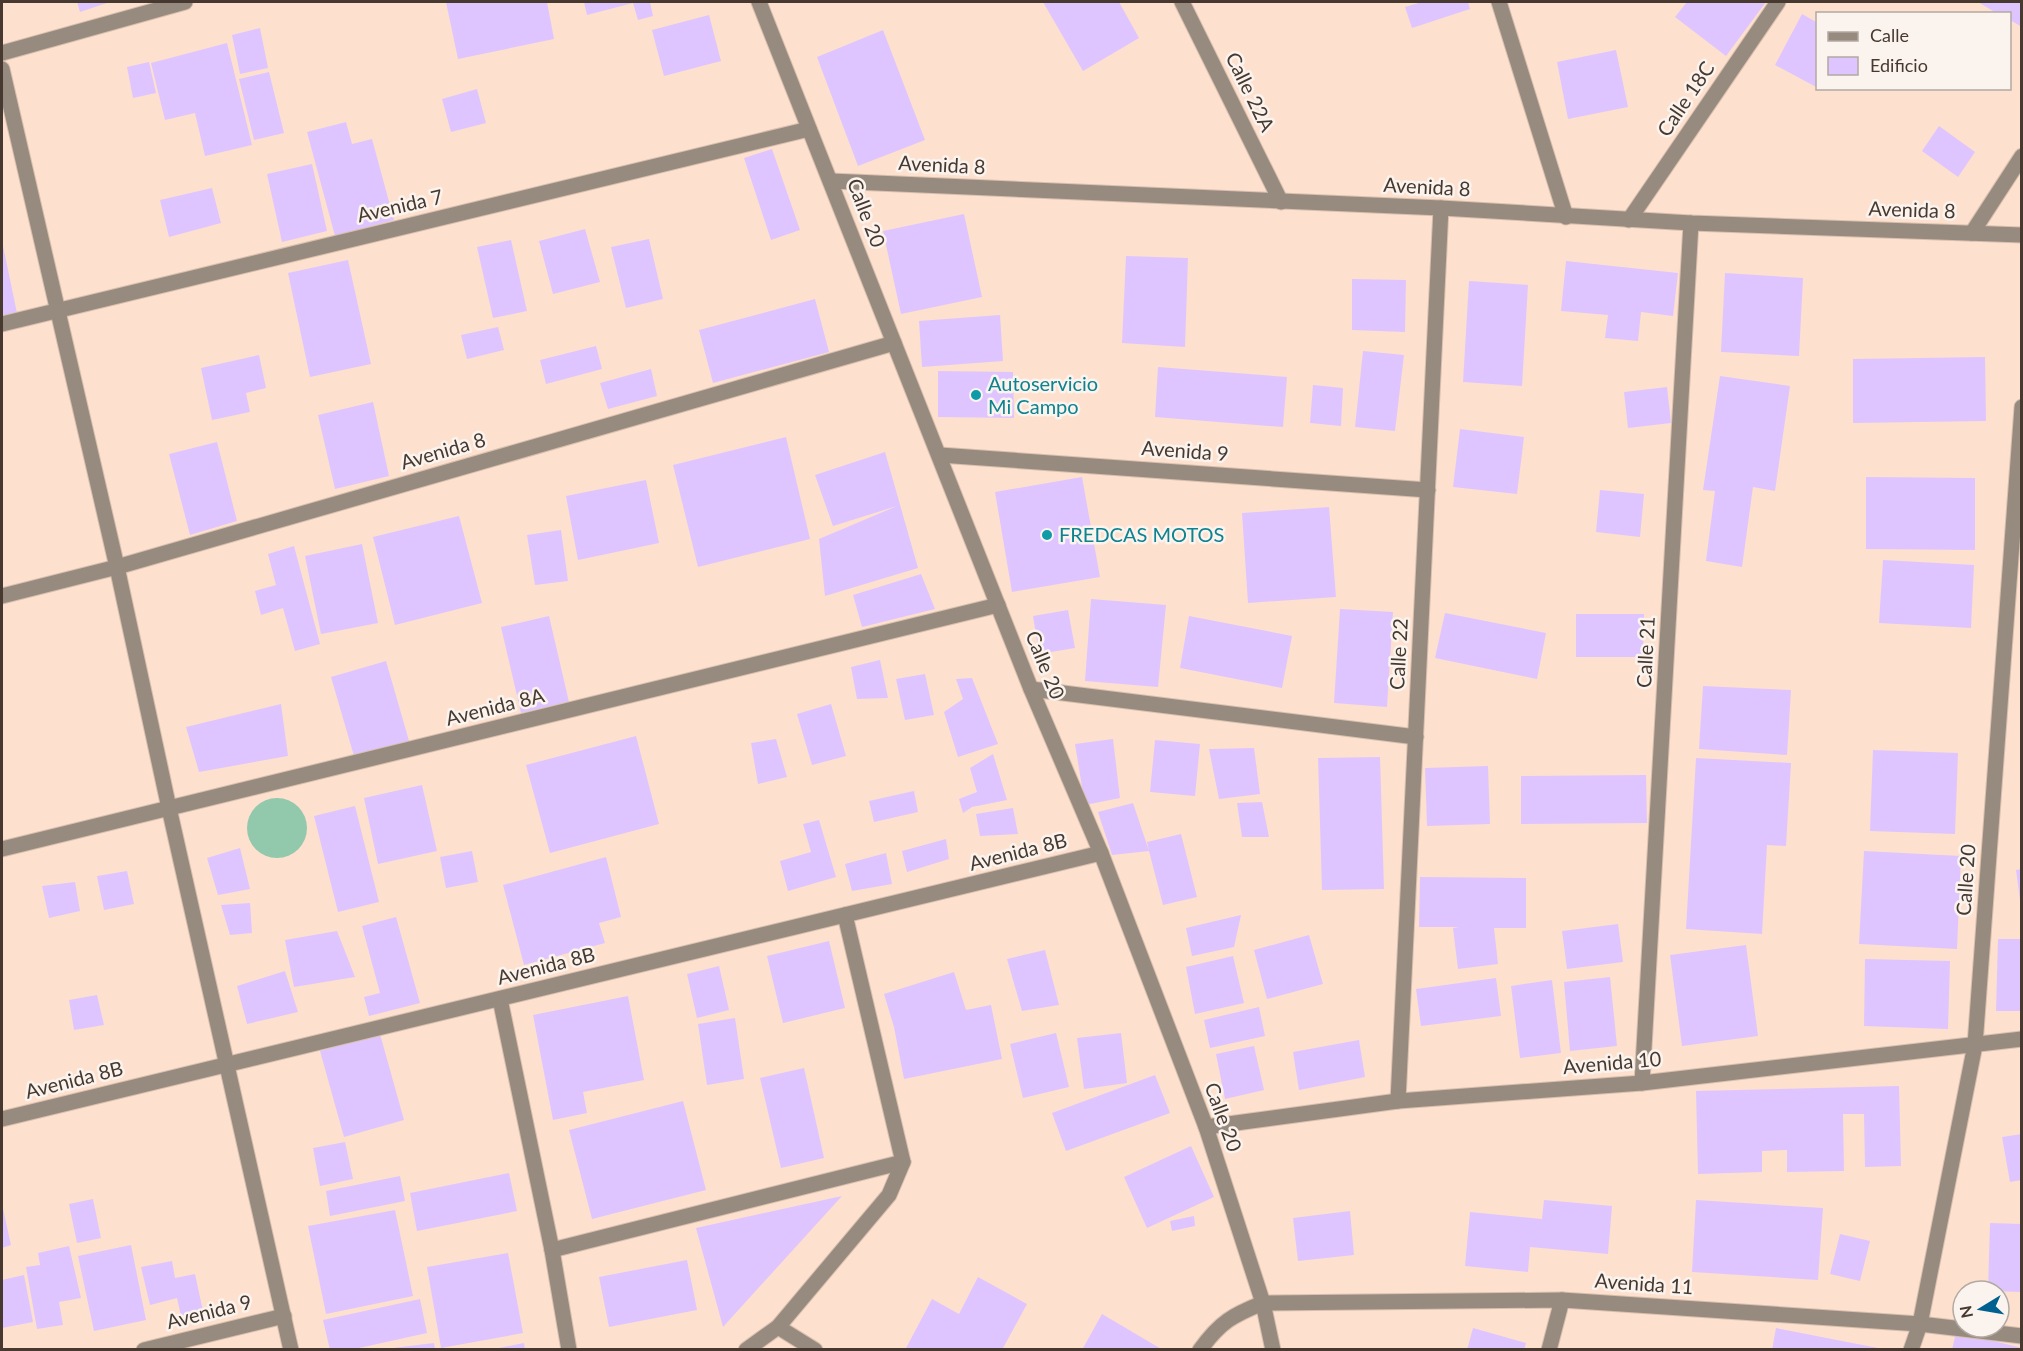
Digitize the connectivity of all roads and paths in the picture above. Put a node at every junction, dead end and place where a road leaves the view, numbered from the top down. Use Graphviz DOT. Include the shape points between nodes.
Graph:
graph roads {
  1 [pos="185,2"];
  2 [pos="759,2"];
  3 [pos="1182,2"];
  4 [pos="1499,2"];
  5 [pos="1778,2"];
  6 [pos="2,53"];
  7 [pos="2,69"];
  8 [pos="809,129"];
  9 [pos="2022,156"];
  10 [pos="831,181"];
  11 [pos="1281,202"];
  12 [pos="1441,208"];
  13 [pos="1566,217"];
  14 [pos="1629,220"];
  15 [pos="1691,223"];
  16 [pos="1972,233"];
  17 [pos="2022,235"];
  18 [pos="56,310"];
  19 [pos="2,324"];
  20 [pos="894,343"];
  21 [pos="2022,407"];
  22 [pos="940,455"];
  23 [pos="1428,490"];
  24 [pos="117,567"];
  25 [pos="2,596"];
  26 [pos="998,605"];
  27 [pos="1031,689"];
  28 [pos="1416,737"];
  29 [pos="169,808"];
  30 [pos="2,849"];
  31 [pos="1101,853"];
  32 [pos="845,915"];
  33 [pos="500,999"];
  34 [pos="2022,1039"];
  35 [pos="1975,1045"];
  36 [pos="227,1065"];
  37 [pos="1642,1083"];
  38 [pos="1398,1101"];
  39 [pos="2,1119"];
  40 [pos="1206,1127"];
  41 [pos="903,1162"];
  42 [pos="552,1250"];
  43 [pos="1562,1300"];
  44 [pos="1263,1303"];
  45 [pos="284,1316"];
  46 [pos="1920,1324"];
  47 [pos="778,1327"];
  48 [pos="2022,1336"];
  49 [pos="144,1350"];
  50 [pos="291,1350"];
  51 [pos="569,1350"];
  52 [pos="746,1350"];
  53 [pos="816,1350"];
  54 [pos="1200,1350"];
  55 [pos="1273,1350"];
  56 [pos="1550,1350"];
  57 [pos="1911,1350"];
  1 -- 6 [label="street"];
  2 -- 8 [label="street, Calle 20"];
  3 -- 11 [label="street, Calle 22A"];
  4 -- 13 [label="street"];
  5 -- 14 [label="street, Calle 18C"];
  7 -- 18 [label="street"];
  8 -- 10 [label="street, Calle 20"];
  8 -- 18 [label="street, Avenida 7"];
  9 -- 16 [label="street"];
  10 -- 11 [label="street, Avenida 8"];
  10 -- 20 [label="street, Calle 20"];
  11 -- 12 [label="street, Avenida 8"];
  12 -- 13 [label="street, Avenida 8"];
  12 -- 23 [label="street, Calle 22"];
  13 -- 14 [label="street, Avenida 8"];
  14 -- 15 [label="street, Avenida 8"];
  15 -- 16 [label="street, Avenida 8"];
  15 -- 37 [label="street, Calle 21"];
  16 -- 17 [label="street, Avenida 8"];
  18 -- 19 [label="street, Avenida 7"];
  18 -- 24 [label="street"];
  20 -- 22 [label="street, Calle 20"];
  20 -- 24 [label="street, Avenida 8"];
  21 -- 35 [label="street, Calle 20"];
  22 -- 23 [label="street, Avenida 9"];
  22 -- 26 [label="street, Calle 20"];
  23 -- 28 [label="street, Calle 22"];
  24 -- 25 [label="street, Avenida 8"];
  24 -- 29 [label="street"];
  26 -- 27 [label="street, Calle 20"];
  26 -- 29 [label="street, Avenida 8A"];
  27 -- 28 [label="street"];
  27 -- 31 [label="street, Calle 20"];
  28 -- 38 [label="street, Calle 22"];
  29 -- 30 [label="street, Avenida 8A"];
  29 -- 36 [label="street"];
  31 -- 32 [label="street, Avenida 8B"];
  31 -- 40 [label="street, Calle 20"];
  32 -- 33 [label="street, Avenida 8B"];
  32 -- 41 [label="street"];
  33 -- 36 [label="street, Avenida 8B"];
  33 -- 42 [label="street"];
  34 -- 35 [label="street, Avenida 10"];
  35 -- 37 [label="street, Avenida 10"];
  35 -- 46 [label="street, Calle 20"];
  36 -- 39 [label="street, Avenida 8B"];
  36 -- 45 [label="street"];
  37 -- 38 [label="street, Avenida 10"];
  38 -- 40 [label="street, Avenida 10"];
  40 -- 44 [label="street, Calle 20"];
  41 -- 42 [label="street"];
  41 -- 47 [label="street" via="889,1195"];
  42 -- 51 [label="street"];
  43 -- 44 [label="street, Avenida 11"];
  43 -- 46 [label="street, Avenida 11"];
  43 -- 56 [label="street"];
  44 -- 54 [label="street" via="1234,1315 1210,1335"];
  44 -- 55 [label="street, Calle 20"];
  45 -- 49 [label="street, Avenida 9"];
  45 -- 50 [label="street"];
  46 -- 48 [label="street, Avenida 11"];
  46 -- 57 [label="street, Calle 20"];
  47 -- 52 [label="street"];
  47 -- 53 [label="street"];
}
